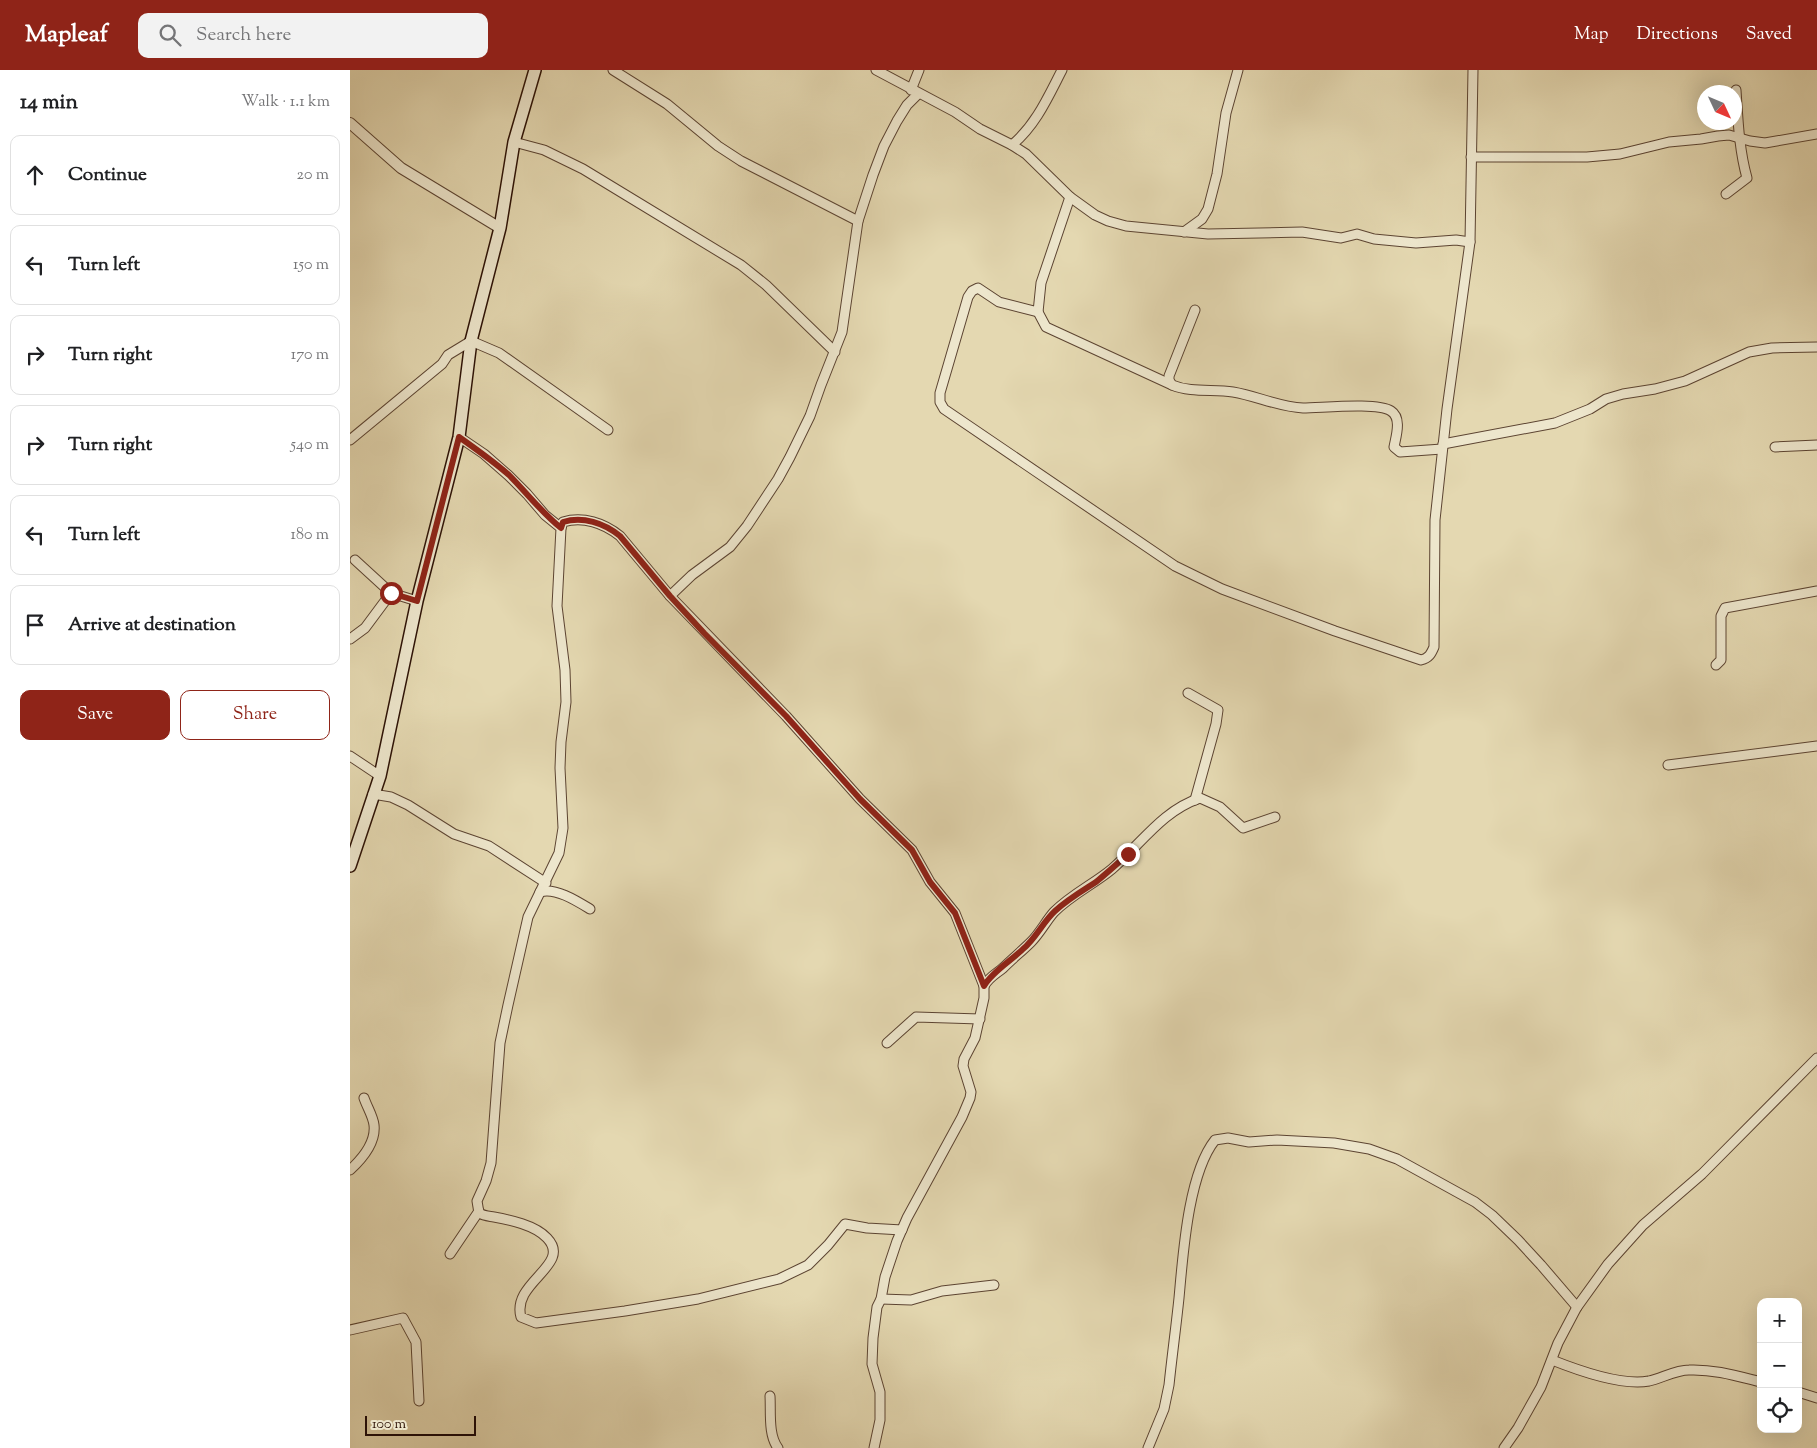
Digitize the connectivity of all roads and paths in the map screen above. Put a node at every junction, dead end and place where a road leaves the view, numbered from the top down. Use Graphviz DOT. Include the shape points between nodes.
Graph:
graph roads {
  1 [pos="535,70"];
  2 [pos="876,70"];
  3 [pos="919,70"];
  4 [pos="1062,70"];
  5 [pos="1238,70"];
  6 [pos="1473,70"];
  7 [pos="619,72"];
  8 [pos="915,92"];
  9 [pos="350,122"];
  10 [pos="1738,130"];
  11 [pos="1817,134"];
  12 [pos="1738,137"];
  13 [pos="514,142"];
  14 [pos="1012,145"];
  15 [pos="1472,157"];
  16 [pos="1726,194"];
  17 [pos="1070,197"];
  18 [pos="858,221"];
  19 [pos="500,228"];
  20 [pos="1184,232"];
  21 [pos="1470,242"];
  22 [pos="1195,310"];
  23 [pos="1038,312"];
  24 [pos="471,341"];
  25 [pos="1817,346"];
  26 [pos="834,352"];
  27 [pos="1172,385"];
  28 [pos="608,430"];
  29 [pos="459,437"];
  30 [pos="350,440"];
  31 [pos="1817,445"];
  32 [pos="1443,446"];
  33 [pos="1775,446"];
  34 [pos="561,528"];
  35 [pos="355,560"];
  36 [pos="1817,591"];
  37 [pos="391,593"];
  38 [pos="670,596"];
  39 [pos="417,601"];
  40 [pos="350,639"];
  41 [pos="1716,665"];
  42 [pos="1188,693"];
  43 [pos="1817,746"];
  44 [pos="350,756"];
  45 [pos="1668,765"];
  46 [pos="380,776"];
  47 [pos="373,794"];
  48 [pos="1195,800"];
  49 [pos="1275,817"];
  50 [pos="350,866"];
  51 [pos="546,883"];
  52 [pos="540,892"];
  53 [pos="590,908"];
  54 [pos="984,986"];
  55 [pos="980,1019"];
  56 [pos="887,1043"];
  57 [pos="1817,1058"];
  58 [pos="364,1098"];
  59 [pos="350,1170"];
  60 [pos="479,1211"];
  61 [pos="902,1230"];
  62 [pos="450,1254"];
  63 [pos="994,1285"];
  64 [pos="881,1299"];
  65 [pos="1577,1307"];
  66 [pos="350,1330"];
  67 [pos="1552,1360"];
  68 [pos="1757,1381"];
  69 [pos="1802,1393"];
  70 [pos="770,1396"];
  71 [pos="1817,1398"];
  72 [pos="419,1400"];
  73 [pos="778,1448"];
  74 [pos="874,1448"];
  75 [pos="1148,1448"];
  76 [pos="1504,1448"];
  1 -- 13 [label="main road"];
  2 -- 8 [label="street"];
  3 -- 8 [label="street"];
  4 -- 14 [label="street" via="1034,123"];
  5 -- 20 [label="street" via="1226,113 1208,209"];
  6 -- 15 [label="street"];
  7 -- 18 [label="street" via="741,161"];
  8 -- 14 [label="street"];
  8 -- 18 [label="street" via="884,146"];
  9 -- 19 [label="street" via="401,168"];
  10 -- 12 [label="street"];
  11 -- 12 [label="street" via="1765,143"];
  12 -- 15 [label="street" via="1723,135 1669,142 1612,155 1587,157"];
  12 -- 16 [label="street" via="1747,178"];
  13 -- 19 [label="main road"];
  13 -- 26 [label="street" via="544,150 583,169 740,265 766,285"];
  14 -- 17 [label="street" via="1026,154"];
  15 -- 21 [label="street"];
  17 -- 20 [label="street" via="1108,221"];
  17 -- 23 [label="street" via="1041,283"];
  18 -- 26 [label="street" via="842,332"];
  19 -- 24 [label="main road"];
  20 -- 21 [label="street" via="1302,232 1340,238 1357,234 1416,243"];
  21 -- 32 [label="street"];
  22 -- 27 [label="street" via="1169,376"];
  23 -- 27 [label="street" via="1046,327"];
  23 -- 32 [label="street" via="999,302 978,288 972,291 940,394 944,409 1175,566 1222,589 1421,660 1431,654 1434,647 1435,520"];
  24 -- 28 [label="street" via="499,353"];
  24 -- 29 [label="main road"];
  24 -- 30 [label="street" via="448,355 442,364"];
  25 -- 32 [label="street" via="1749,352 1685,381 1606,399 1554,423"];
  26 -- 38 [label="street" via="810,416 790,457 752,519 730,547"];
  27 -- 32 [label="street" via="1233,392 1289,407 1387,409 1398,423 1396,450"];
  29 -- 34 [label="street" via="508,475"];
  29 -- 39 [label="main road"];
  31 -- 33 [label="street"];
  34 -- 38 [label="street" via="563,522 580,519 611,528"];
  34 -- 51 [label="street" via="557,606 566,702 560,768 563,828 559,853"];
  35 -- 37 [label="street"];
  36 -- 41 [label="street" via="1725,608 1721,616 1721,660"];
  37 -- 39 [label="street"];
  37 -- 40 [label="street" via="365,628"];
  38 -- 54 [label="street" via="912,850 930,882 955,913"];
  39 -- 46 [label="main road"];
  42 -- 48 [label="street" via="1218,710"];
  43 -- 45 [label="street"];
  44 -- 46 [label="street"];
  46 -- 47 [label="main road"];
  47 -- 50 [label="main road"];
  47 -- 51 [label="street" via="391,797 454,834 489,846"];
  48 -- 49 [label="street" via="1205,798 1243,828"];
  48 -- 54 [label="street" via="1166,816 1112,868 1053,913 1032,942 989,978"];
  51 -- 52 [label="street"];
  52 -- 53 [label="street" via="546,890 562,895"];
  52 -- 60 [label="street" via="528,918 500,1043 491,1163 477,1201"];
  54 -- 55 [label="street"];
  55 -- 56 [label="street" via="916,1016"];
  55 -- 61 [label="street" via="963,1066 970,1098"];
  57 -- 65 [label="street" via="1702,1174 1643,1225 1608,1264"];
  58 -- 59 [label="street" via="374,1123 374,1133 364,1155"];
  60 -- 61 [label="street" via="483,1215 532,1228 543,1234 554,1248 548,1267 529,1286 519,1309 521,1317 536,1323 698,1299 779,1279 808,1265 845,1224"];
  60 -- 62 [label="street"];
  61 -- 64 [label="street" via="885,1277"];
  63 -- 64 [label="street" via="942,1291 911,1300"];
  64 -- 74 [label="street" via="873,1338 872,1364 880,1392 880,1420"];
  65 -- 67 [label="street"];
  65 -- 75 [label="street" via="1541,1264 1492,1215 1475,1202 1397,1159 1369,1149 1334,1143 1215,1140 1196,1180 1189,1213 1169,1385 1164,1410"];
  66 -- 72 [label="street" via="403,1318 416,1342"];
  67 -- 68 [label="street" via="1615,1380 1646,1381 1687,1370 1719,1371"];
  67 -- 76 [label="street" via="1541,1388"];
  69 -- 71 [label="street"];
  70 -- 73 [label="street" via="773,1442"];
}
